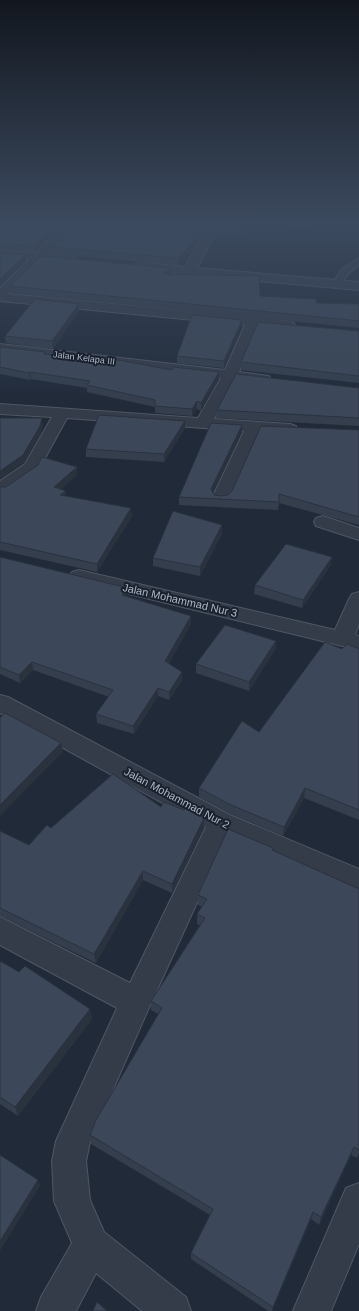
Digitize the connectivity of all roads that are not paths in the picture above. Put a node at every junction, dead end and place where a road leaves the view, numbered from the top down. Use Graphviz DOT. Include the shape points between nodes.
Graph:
graph roads {
  1 [pos="12,284"];
  2 [pos="339,284"];
  3 [pos="359,286"];
  4 [pos="0,296"];
  5 [pos="252,321"];
  6 [pos="298,326"];
  7 [pos="0,348"];
  8 [pos="230,375"];
  9 [pos="276,380"];
  10 [pos="0,410"];
  11 [pos="62,414"];
  12 [pos="203,424"];
  13 [pos="254,427"];
  14 [pos="302,430"];
  15 [pos="0,489"];
  16 [pos="221,498"];
  17 [pos="323,522"];
  18 [pos="359,534"];
  19 [pos="62,572"];
  20 [pos="359,599"];
  21 [pos="350,641"];
  22 [pos="0,703"];
  23 [pos="221,822"];
  24 [pos="359,882"];
  25 [pos="0,930"];
  26 [pos="136,1002"];
  27 [pos="359,1201"];
  28 [pos="92,1245"];
  29 [pos="55,1311"];
  30 [pos="172,1311"];
  31 [pos="312,1311"];
  1 -- 4 [label="street"];
  2 -- 3 [label="street"];
  4 -- 5 [label="street"];
  5 -- 6 [label="street"];
  5 -- 8 [label="street"];
  7 -- 8 [label="street, Jalan Kelapa III"];
  8 -- 9 [label="street, Jalan Kelapa III"];
  8 -- 12 [label="street"];
  10 -- 11 [label="street"];
  11 -- 12 [label="street"];
  11 -- 15 [label="street" via="32,467"];
  12 -- 13 [label="street"];
  13 -- 14 [label="street"];
  13 -- 16 [label="street"];
  17 -- 18 [label="street"];
  19 -- 21 [label="street, Jalan Mohammad Nur 3"];
  20 -- 21 [label="street"];
  22 -- 23 [label="street, Jalan Mohammad Nur 2"];
  23 -- 24 [label="street, Jalan Mohammad Nur 2"];
  23 -- 26 [label="street"];
  25 -- 26 [label="street"];
  26 -- 28 [label="street" via="73,1141 69,1161 72,1201"];
  27 -- 31 [label="street"];
  28 -- 29 [label="street"];
  28 -- 30 [label="street"];
}
